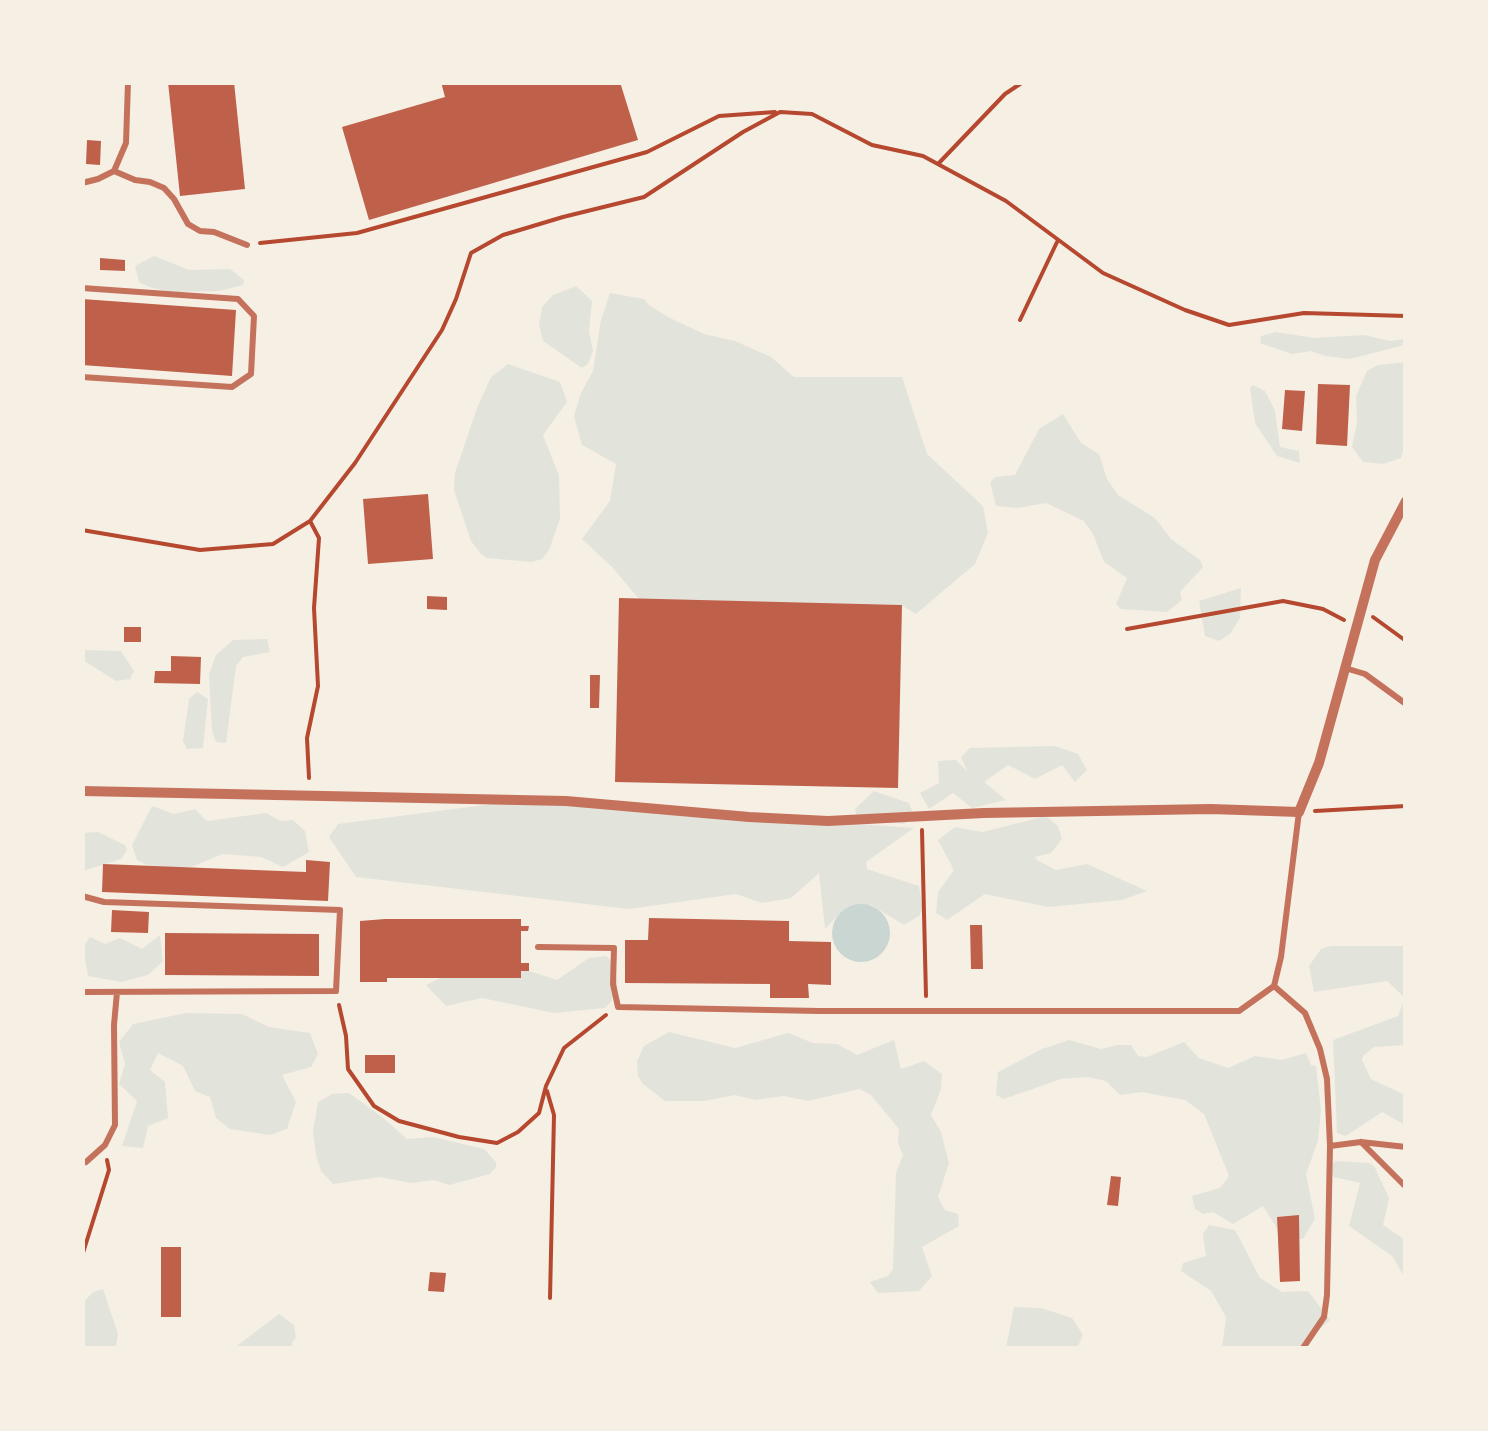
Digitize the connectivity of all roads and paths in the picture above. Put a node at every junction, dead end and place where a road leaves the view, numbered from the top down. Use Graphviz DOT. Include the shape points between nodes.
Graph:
graph roads {
  1 [pos="128,82"];
  2 [pos="1023,82"];
  3 [pos="780,112"];
  4 [pos="938,164"];
  5 [pos="114,171"];
  6 [pos="82,184"];
  7 [pos="1058,240"];
  8 [pos="246,245"];
  9 [pos="82,288"];
  10 [pos="1406,316"];
  11 [pos="1020,320"];
  12 [pos="82,378"];
  13 [pos="1406,501"];
  14 [pos="310,522"];
  15 [pos="82,530"];
  16 [pos="1362,607"];
  17 [pos="1357,628"];
  18 [pos="1127,629"];
  19 [pos="1406,641"];
  20 [pos="1345,668"];
  21 [pos="1406,704"];
  22 [pos="82,790"];
  23 [pos="310,796"];
  24 [pos="1406,806"];
  25 [pos="1299,812"];
  26 [pos="922,816"];
  27 [pos="82,896"];
  28 [pos="538,946"];
  29 [pos="1274,986"];
  30 [pos="336,991"];
  31 [pos="82,992"];
  32 [pos="117,992"];
  33 [pos="618,1007"];
  34 [pos="926,1010"];
  35 [pos="546,1086"];
  36 [pos="1361,1142"];
  37 [pos="106,1145"];
  38 [pos="1330,1146"];
  39 [pos="1406,1147"];
  40 [pos="82,1163"];
  41 [pos="1406,1188"];
  42 [pos="82,1256"];
  43 [pos="550,1298"];
  44 [pos="1302,1348"];
  1 -- 5 [label="lane" via="126,144"];
  2 -- 4 [label="path"];
  3 -- 4 [label="path" via="812,114 872,145"];
  3 -- 8 [label="path" via="719,116 647,152 356,234"];
  3 -- 14 [label="path" via="644,197 503,236 471,254 442,330"];
  4 -- 7 [label="path" via="1006,201"];
  5 -- 6 [label="lane"];
  5 -- 8 [label="lane" via="164,188 200,231"];
  7 -- 10 [label="path" via="1102,274 1229,325 1304,312"];
  7 -- 11 [label="path"];
  9 -- 12 [label="lane" via="238,299 254,316 251,374 232,387"];
  13 -- 16 [label="street" via="1375,560"];
  14 -- 15 [label="path" via="273,544 200,550"];
  14 -- 23 [label="path" via="320,538"];
  16 -- 17 [label="street"];
  16 -- 19 [label="path"];
  17 -- 18 [label="path" via="1322,609 1283,601"];
  17 -- 20 [label="street"];
  20 -- 21 [label="lane"];
  20 -- 25 [label="street"];
  22 -- 23 [label="street"];
  23 -- 26 [label="street" via="566,800 828,821"];
  24 -- 25 [label="path"];
  25 -- 26 [label="street"];
  25 -- 29 [label="lane"];
  26 -- 34 [label="path"];
  27 -- 30 [label="lane" via="340,910"];
  28 -- 33 [label="lane" via="614,948"];
  29 -- 34 [label="lane" via="1239,1011"];
  29 -- 38 [label="lane" via="1305,1013 1320,1049"];
  30 -- 32 [label="lane"];
  30 -- 35 [label="path" via="348,1069 374,1106 399,1121 497,1143 539,1113"];
  31 -- 32 [label="lane"];
  32 -- 37 [label="lane" via="115,1126"];
  33 -- 34 [label="lane"];
  33 -- 35 [label="path" via="564,1048"];
  35 -- 43 [label="path" via="554,1115"];
  36 -- 38 [label="lane"];
  36 -- 39 [label="lane"];
  36 -- 41 [label="lane"];
  37 -- 40 [label="lane"];
  37 -- 42 [label="path" via="109,1170"];
  38 -- 44 [label="lane" via="1328,1295 1324,1317"];
}
